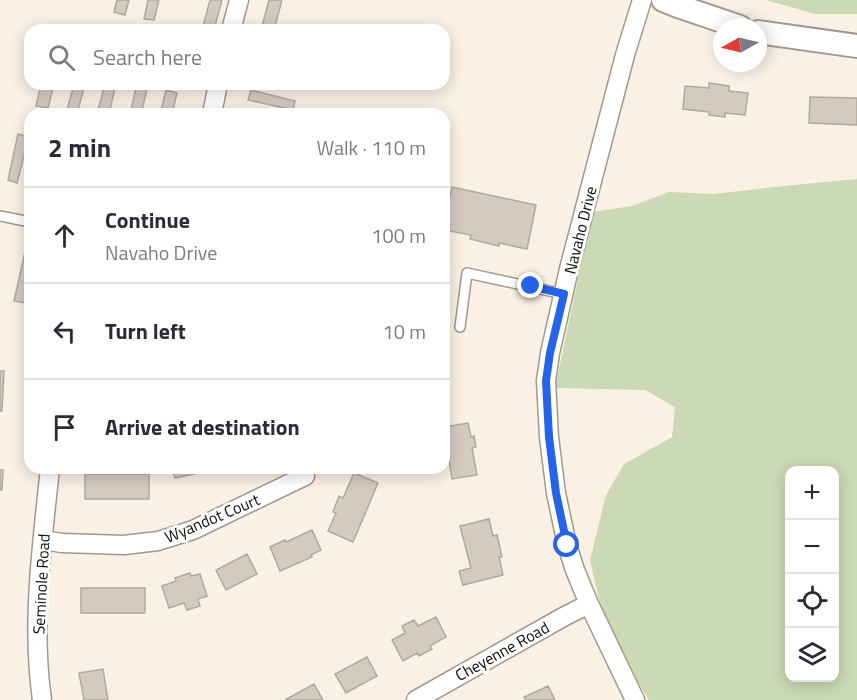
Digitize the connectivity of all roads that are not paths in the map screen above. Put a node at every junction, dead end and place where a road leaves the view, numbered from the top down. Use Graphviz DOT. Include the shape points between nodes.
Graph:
graph roads {
  1 [pos="239,0"];
  2 [pos="642,0"];
  3 [pos="663,0"];
  4 [pos="713,18"];
  5 [pos="233,24"];
  6 [pos="767,33"];
  7 [pos="857,46"];
  8 [pos="217,90"];
  9 [pos="213,108"];
  10 [pos="0,216"];
  11 [pos="24,221"];
  12 [pos="564,294"];
  13 [pos="460,327"];
  14 [pos="49,474"];
  15 [pos="305,476"];
  16 [pos="43,540"];
  17 [pos="589,604"];
  18 [pos="42,700"];
  19 [pos="416,700"];
  20 [pos="634,700"];
  1 -- 5 [label="street"];
  2 -- 12 [label="street, Navaho Drive"];
  3 -- 4 [label="street"];
  6 -- 7 [label="street"];
  8 -- 9 [label="street"];
  10 -- 11 [label="lane"];
  12 -- 13 [label="lane" via="467,273"];
  12 -- 17 [label="street, Navaho Drive" via="546,381 549,437 561,519"];
  14 -- 16 [label="street, Seminole Road"];
  15 -- 16 [label="street, Wyandot Court" via="193,530 158,541 124,545"];
  16 -- 18 [label="street, Seminole Road" via="37,635"];
  17 -- 19 [label="street, Cheyenne Road"];
  17 -- 20 [label="street, Navaho Drive"];
}
